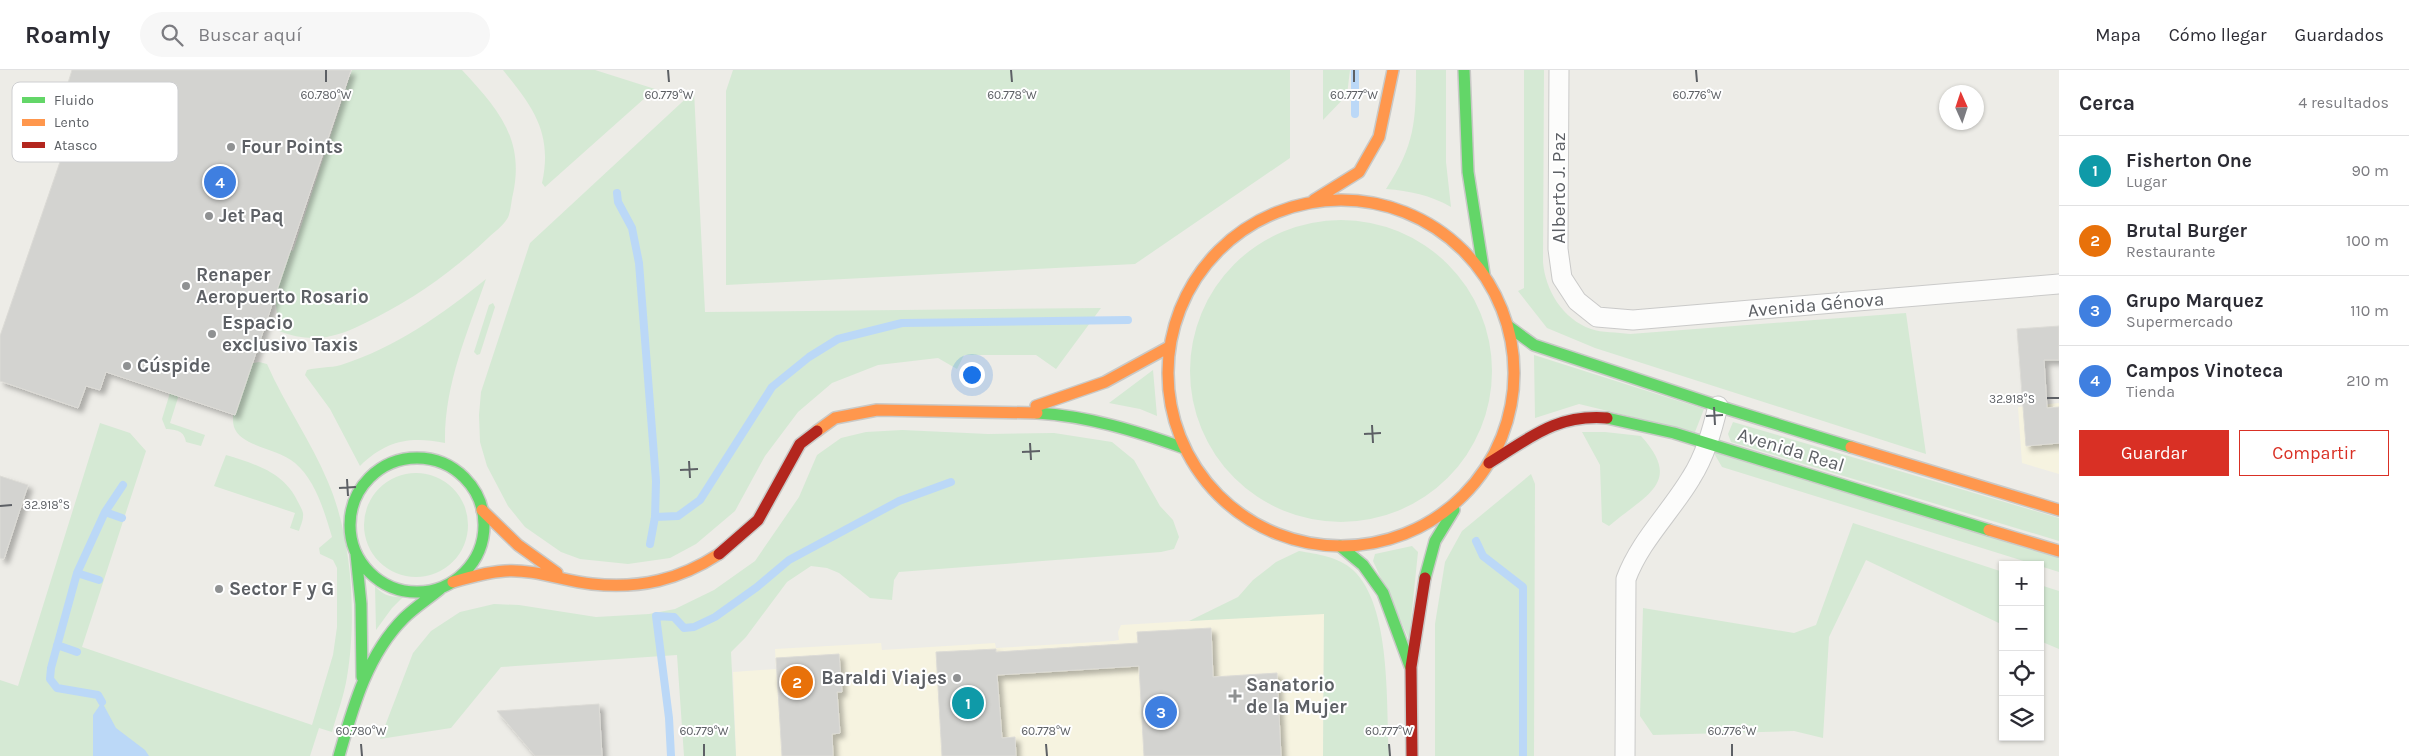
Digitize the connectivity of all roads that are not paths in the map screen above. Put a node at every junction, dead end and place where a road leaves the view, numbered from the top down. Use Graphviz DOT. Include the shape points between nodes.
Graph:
graph roads {
  1 [pos="1393,70"];
  2 [pos="1464,70"];
  3 [pos="1559,70"];
  4 [pos="1311,203"];
  5 [pos="1484,275"];
  6 [pos="2059,284"];
  7 [pos="1578,301"];
  8 [pos="1508,326"];
  9 [pos="1169,347"];
  10 [pos="1718,406"];
  11 [pos="1016,411"];
  12 [pos="1708,443"];
  13 [pos="1184,448"];
  14 [pos="1489,463"];
  15 [pos="1463,496"];
  16 [pos="482,510"];
  17 [pos="2059,510"];
  18 [pos="1340,546"];
  19 [pos="2059,551"];
  20 [pos="356,554"];
  21 [pos="562,577"];
  22 [pos="453,582"];
  23 [pos="440,589"];
  24 [pos="1411,667"];
  25 [pos="361,681"];
  26 [pos="338,756"];
  27 [pos="1412,756"];
  28 [pos="1625,756"];
  1 -- 4 [label="main road" via="1379,137 1359,172"];
  2 -- 5 [label="main road" via="1467,180"];
  3 -- 7 [label="street, Alberto J. Paz" via="1558,248 1562,278"];
  4 -- 5 [label="main road" via="1350,200 1390,207 1426,222 1458,245"];
  4 -- 9 [label="main road" via="1275,213 1241,231 1201,270 1180,307"];
  5 -- 8 [label="main road"];
  6 -- 7 [label="street, Avenida Génova" via="1633,320 1597,317"];
  8 -- 10 [label="main road, Avenida Real" via="1534,345"];
  8 -- 14 [label="main road" via="1514,379 1511,408"];
  9 -- 11 [label="main road" via="1122,376 1070,397"];
  9 -- 13 [label="main road" via="1169,399"];
  10 -- 12 [label="street"];
  10 -- 17 [label="main road, Avenida Real"];
  11 -- 13 [label="main road" via="1060,414 1102,422"];
  11 -- 21 [label="main road" via="877,410 835,418 800,444 758,520 726,550 695,570 660,582 624,585 592,584"];
  12 -- 14 [label="main road, Avenida Real" via="1652,426 1613,419 1574,418 1560,422"];
  12 -- 19 [label="main road, Avenida Real"];
  12 -- 28 [label="street" via="1691,478 1634,558 1626,579"];
  13 -- 18 [label="main road" via="1201,476 1223,501 1250,521 1279,535 1309,543"];
  14 -- 15 [label="main road"];
  15 -- 18 [label="main road" via="1427,524 1385,540"];
  15 -- 24 [label="main road" via="1435,541 1427,565"];
  16 -- 20 [label="main road" via="475,492 448,466 412,458 394,462 377,470 354,499 349,521"];
  16 -- 21 [label="main road" via="518,545"];
  16 -- 22 [label="main road" via="484,530 479,550 468,568"];
  18 -- 24 [label="main road" via="1363,565 1383,592"];
  20 -- 23 [label="main road" via="381,583 410,592"];
  20 -- 25 [label="main road" via="362,604"];
  21 -- 22 [label="main road" via="506,571"];
  22 -- 23 [label="main road"];
  23 -- 25 [label="main road" via="404,619 375,656"];
  24 -- 27 [label="main road"];
  25 -- 26 [label="main road"];
}
